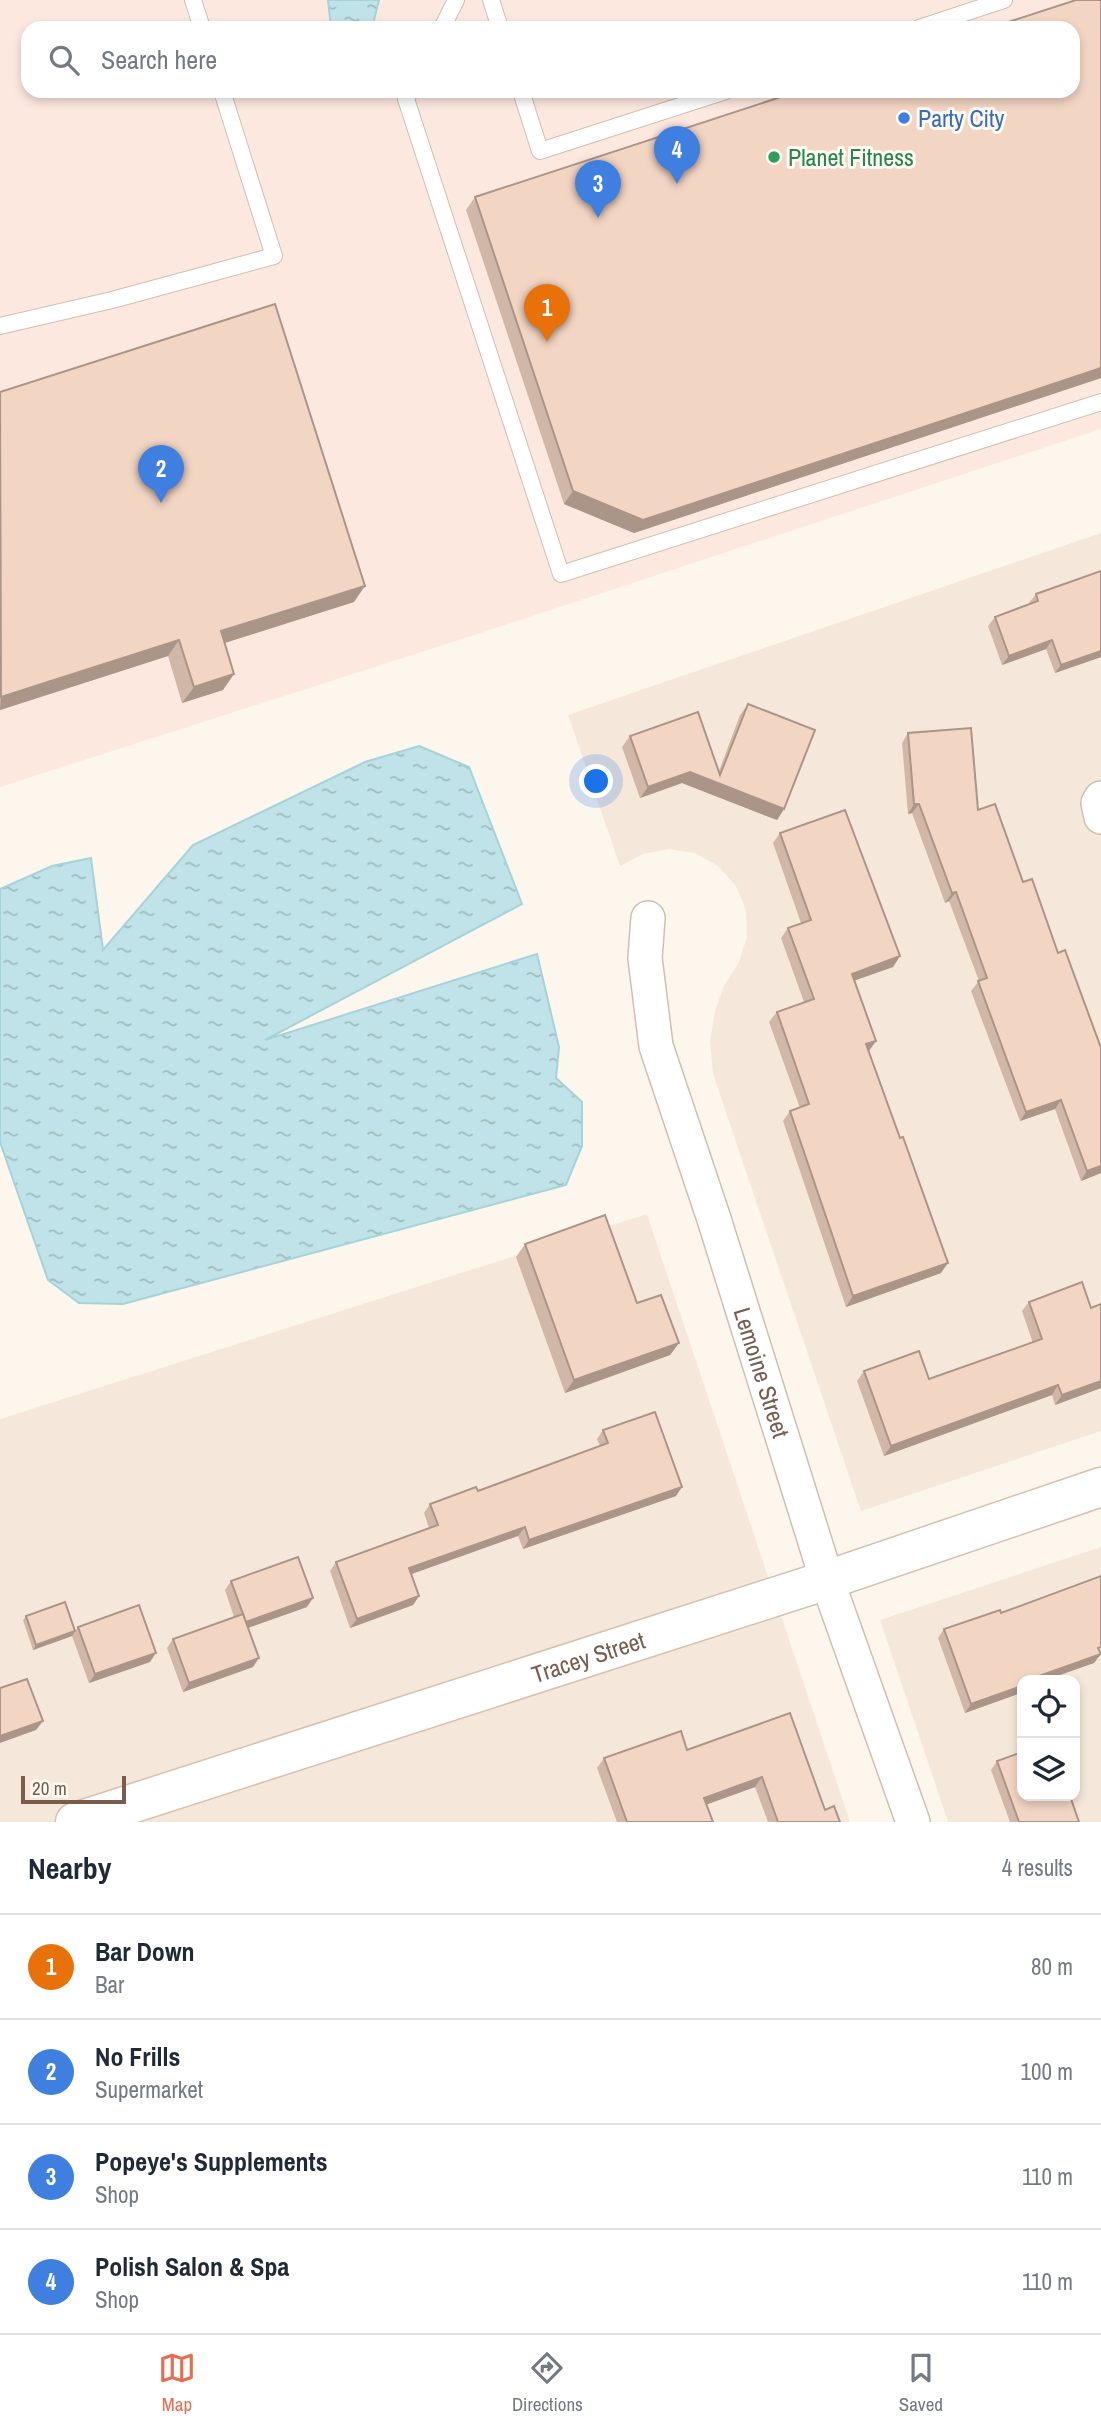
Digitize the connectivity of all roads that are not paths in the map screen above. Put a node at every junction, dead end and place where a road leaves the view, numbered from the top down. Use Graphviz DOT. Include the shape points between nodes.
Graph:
graph roads {
  1 [pos="193,0"];
  2 [pos="456,0"];
  3 [pos="491,0"];
  4 [pos="1004,0"];
  5 [pos="200,21"];
  6 [pos="446,21"];
  7 [pos="498,21"];
  8 [pos="940,21"];
  9 [pos="224,98"];
  10 [pos="406,98"];
  11 [pos="523,98"];
  12 [pos="705,98"];
  13 [pos="0,326"];
  14 [pos="1101,402"];
  15 [pos="1101,798"];
  16 [pos="1101,817"];
  17 [pos="648,918"];
  18 [pos="1101,1487"];
  19 [pos="827,1580"];
  20 [pos="75,1822"];
  21 [pos="913,1822"];
  1 -- 5 [label="lane"];
  2 -- 6 [label="lane"];
  3 -- 7 [label="lane"];
  4 -- 8 [label="lane"];
  9 -- 13 [label="lane" via="274,256"];
  10 -- 14 [label="lane" via="561,574"];
  11 -- 12 [label="lane" via="540,152"];
  15 -- 16 [label="street"];
  17 -- 19 [label="street, Lemoine Street" via="645,958 656,1046"];
  18 -- 19 [label="street, Tracey Street"];
  19 -- 20 [label="street, Tracey Street"];
  19 -- 21 [label="street, Lemoine Street"];
}
